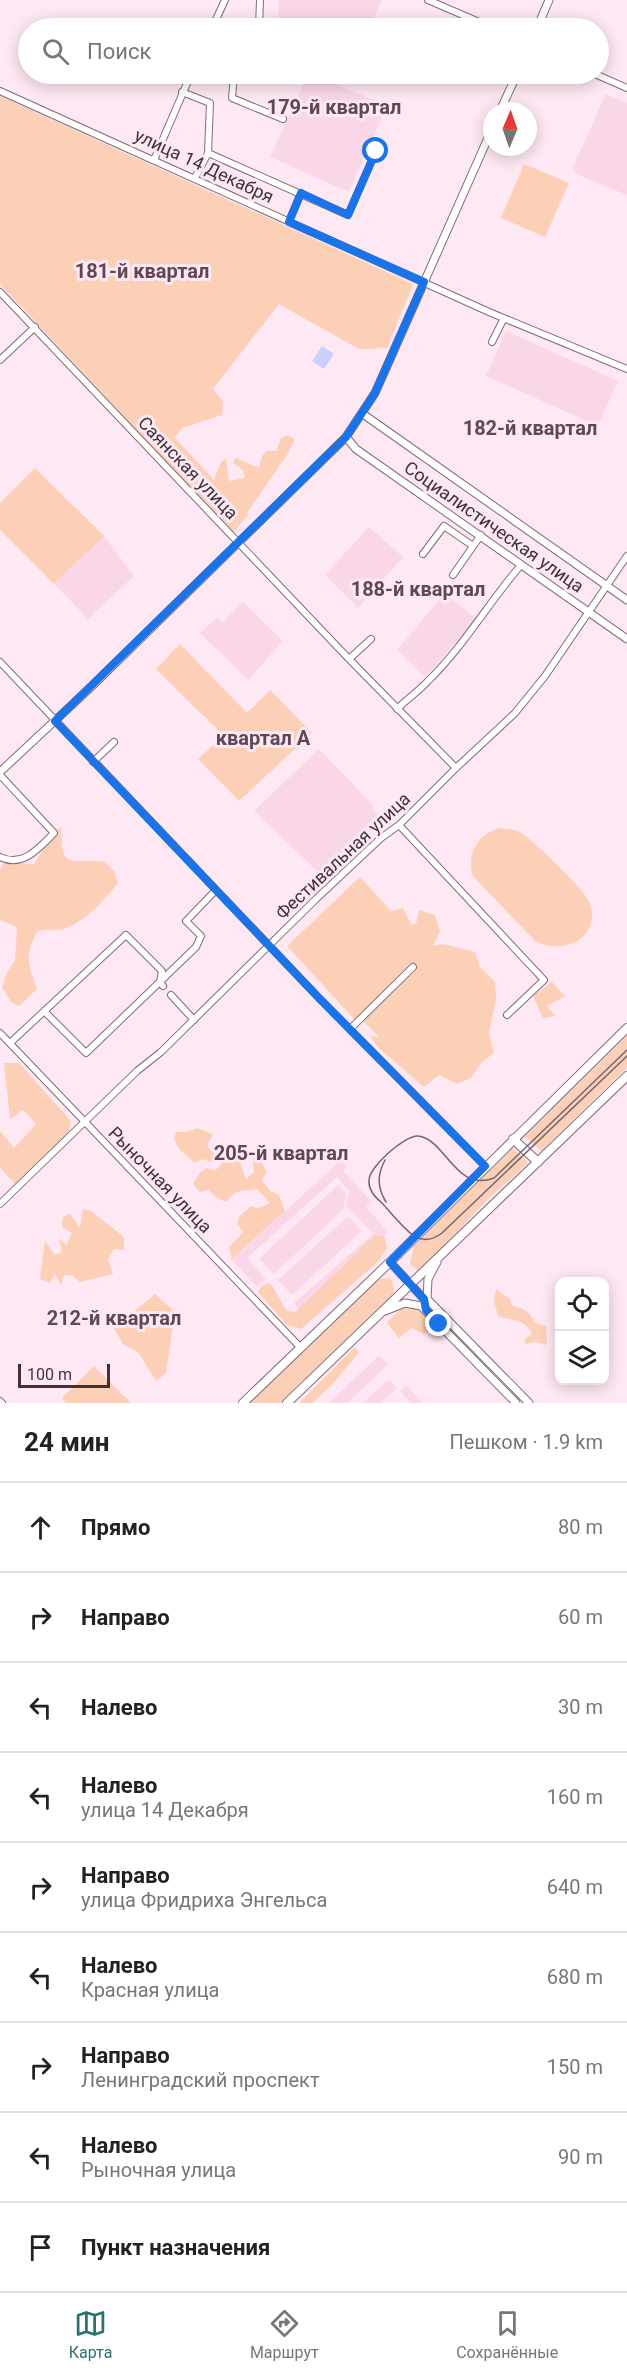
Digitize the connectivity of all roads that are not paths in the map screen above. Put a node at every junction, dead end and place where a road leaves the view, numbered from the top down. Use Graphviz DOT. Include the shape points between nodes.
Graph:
graph roads {
  1 [pos="225,0"];
  2 [pos="260,0"];
  3 [pos="428,0"];
  4 [pos="549,0"];
  5 [pos="217,18"];
  6 [pos="259,18"];
  7 [pos="470,18"];
  8 [pos="541,18"];
  9 [pos="609,80"];
  10 [pos="186,84"];
  11 [pos="233,84"];
  12 [pos="512,84"];
  13 [pos="627,88"];
  14 [pos="0,91"];
  15 [pos="182,92"];
  16 [pos="504,102"];
  17 [pos="283,119"];
  18 [pos="483,149"];
  19 [pos="376,151"];
  20 [pos="208,153"];
  21 [pos="154,160"];
  22 [pos="195,178"];
  23 [pos="301,193"];
  24 [pos="289,222"];
  25 [pos="424,282"];
  26 [pos="0,292"];
  27 [pos="504,318"];
  28 [pos="35,327"];
  29 [pos="492,342"];
  30 [pos="0,360"];
  31 [pos="627,369"];
  32 [pos="363,414"];
  33 [pos="346,437"];
  34 [pos="481,535"];
  35 [pos="239,542"];
  36 [pos="473,546"];
  37 [pos="423,554"];
  38 [pos="627,556"];
  39 [pos="520,565"];
  40 [pos="453,575"];
  41 [pos="607,586"];
  42 [pos="627,600"];
  43 [pos="588,612"];
  44 [pos="370,639"];
  45 [pos="627,639"];
  46 [pos="349,659"];
  47 [pos="0,662"];
  48 [pos="397,709"];
  49 [pos="55,721"];
  50 [pos="114,741"];
  51 [pos="93,762"];
  52 [pos="456,768"];
  53 [pos="0,774"];
  54 [pos="399,825"];
  55 [pos="0,857"];
  56 [pos="216,890"];
  57 [pos="271,946"];
  58 [pos="413,967"];
  59 [pos="161,984"];
  60 [pos="171,995"];
  61 [pos="44,1011"];
  62 [pos="507,1015"];
  63 [pos="194,1020"];
  64 [pos="627,1028"];
  65 [pos="350,1029"];
  66 [pos="0,1033"];
  67 [pos="10,1043"];
  68 [pos="627,1076"];
  69 [pos="85,1123"];
  70 [pos="513,1139"];
  71 [pos="538,1162"];
  72 [pos="485,1166"];
  73 [pos="0,1204"];
  74 [pos="441,1255"];
  75 [pos="390,1262"];
  76 [pos="412,1285"];
  77 [pos="425,1299"];
  78 [pos="426,1310"];
  79 [pos="382,1312"];
  80 [pos="300,1347"];
  81 [pos="515,1389"];
  82 [pos="508,1395"];
  83 [pos="243,1403"];
  84 [pos="286,1403"];
  85 [pos="516,1403"];
  86 [pos="529,1403"];
  1 -- 5 [label="street"];
  2 -- 6 [label="street"];
  3 -- 7 [label="street"];
  4 -- 8 [label="street"];
  9 -- 13 [label="street"];
  10 -- 15 [label="street"];
  11 -- 17 [label="street" via="232,98"];
  12 -- 16 [label="street"];
  14 -- 21 [label="street, улица 14 Декабря"];
  15 -- 20 [label="street" via="210,103"];
  15 -- 21 [label="street"];
  18 -- 25 [label="street"];
  19 -- 23 [label="street" via="348,215"];
  20 -- 22 [label="street"];
  20 -- 23 [label="street"];
  21 -- 22 [label="street, улица 14 Декабря"];
  22 -- 24 [label="street, улица 14 Декабря"];
  23 -- 24 [label="street"];
  24 -- 25 [label="street, улица 14 Декабря"];
  25 -- 27 [label="street, улица 14 Декабря"];
  25 -- 32 [label="street"];
  26 -- 28 [label="street, Саянская улица"];
  27 -- 29 [label="street"];
  27 -- 31 [label="street, улица 14 Декабря"];
  28 -- 30 [label="street"];
  28 -- 35 [label="street, Саянская улица"];
  32 -- 33 [label="street"];
  32 -- 41 [label="street, Социалистическая улица"];
  33 -- 34 [label="street, Социалистическая улица" via="356,449"];
  33 -- 35 [label="street"];
  34 -- 36 [label="street"];
  34 -- 39 [label="street, Социалистическая улица"];
  35 -- 46 [label="street, Саянская улица"];
  35 -- 49 [label="street"];
  36 -- 37 [label="street" via="444,526"];
  36 -- 40 [label="street"];
  38 -- 41 [label="street, Фестивальная улица"];
  39 -- 43 [label="street, Социалистическая улица"];
  39 -- 48 [label="street" via="485,614 427,682"];
  41 -- 42 [label="street, Социалистическая улица"];
  41 -- 43 [label="street, Фестивальная улица"];
  43 -- 45 [label="street, Социалистическая улица"];
  43 -- 52 [label="street, Фестивальная улица" via="515,713"];
  44 -- 46 [label="street"];
  46 -- 48 [label="street, Саянская улица"];
  47 -- 49 [label="street"];
  48 -- 52 [label="street, Саянская улица"];
  49 -- 51 [label="street"];
  49 -- 53 [label="street"];
  50 -- 51 [label="street"];
  51 -- 56 [label="street"];
  52 -- 54 [label="street, Фестивальная улица"];
  53 -- 55 [label="street" via="54,833 29,857 7,861"];
  54 -- 57 [label="street, Фестивальная улица" via="316,899"];
  54 -- 62 [label="street" via="544,980"];
  56 -- 57 [label="street"];
  56 -- 59 [label="street" via="186,921 201,936 196,947"];
  57 -- 63 [label="street, Фестивальная улица"];
  57 -- 65 [label="street"];
  58 -- 65 [label="street"];
  59 -- 61 [label="street" via="86,1053"];
  59 -- 61 [label="street" via="162,971 126,935"];
  60 -- 63 [label="street"];
  61 -- 67 [label="street"];
  63 -- 69 [label="street, Фестивальная улица"];
  64 -- 70 [label="main road"];
  65 -- 72 [label="street"];
  66 -- 67 [label="street, Рыночная улица"];
  67 -- 69 [label="street, Рыночная улица"];
  68 -- 71 [label="main road"];
  69 -- 73 [label="street, Фестивальная улица"];
  69 -- 80 [label="street, Рыночная улица"];
  70 -- 71 [label="main road"];
  70 -- 72 [label="main road"];
  71 -- 74 [label="main road"];
  72 -- 75 [label="main road"];
  74 -- 76 [label="main road"];
  74 -- 77 [label="street" via="428,1278"];
  75 -- 76 [label="street"];
  75 -- 80 [label="main road"];
  76 -- 77 [label="street"];
  76 -- 79 [label="main road"];
  77 -- 78 [label="street"];
  77 -- 81 [label="street"];
  78 -- 79 [label="street" via="408,1302"];
  78 -- 82 [label="street"];
  79 -- 84 [label="main road"];
  80 -- 83 [label="main road"];
  81 -- 82 [label="street"];
  81 -- 86 [label="street"];
  82 -- 85 [label="street"];
}
